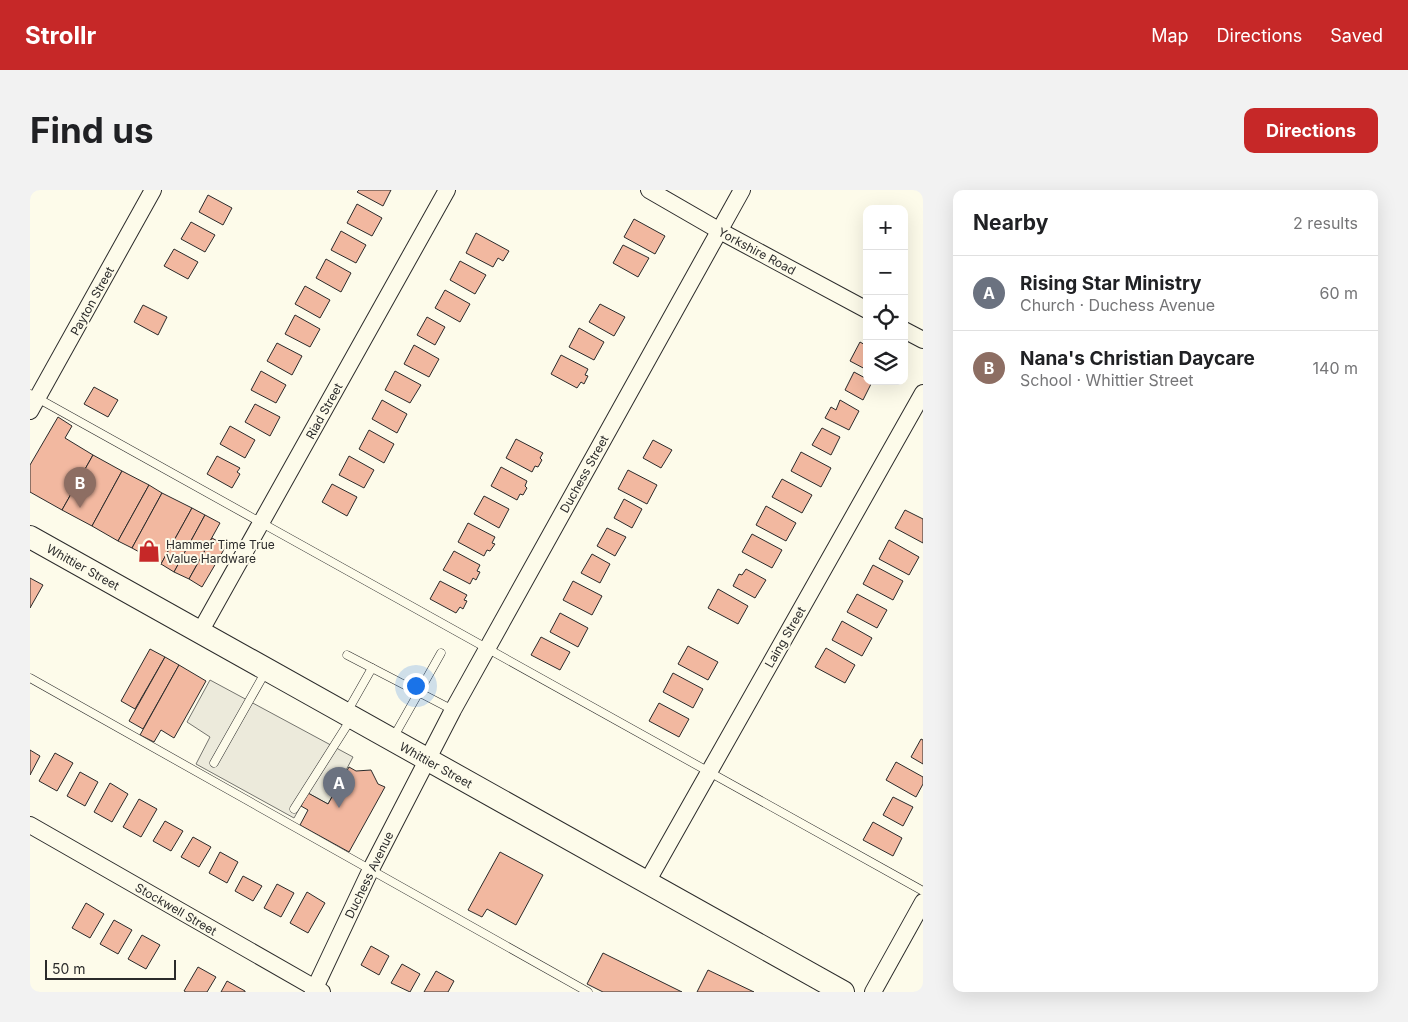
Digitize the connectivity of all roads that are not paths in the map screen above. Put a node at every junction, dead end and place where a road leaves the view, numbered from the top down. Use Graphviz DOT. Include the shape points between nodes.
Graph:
graph roads {
  1 [pos="153,190"];
  2 [pos="447,190"];
  3 [pos="648,190"];
  4 [pos="742,190"];
  5 [pos="720,231"];
  6 [pos="863,308"];
  7 [pos="908,332"];
  8 [pos="923,340"];
  9 [pos="923,393"];
  10 [pos="33,401"];
  11 [pos="262,523"];
  12 [pos="30,537"];
  13 [pos="200,632"];
  14 [pos="488,648"];
  15 [pos="441,653"];
  16 [pos="347,655"];
  17 [pos="372,668"];
  18 [pos="266,670"];
  19 [pos="30,678"];
  20 [pos="418,692"];
  21 [pos="453,710"];
  22 [pos="349,716"];
  23 [pos="392,740"];
  24 [pos="427,760"];
  25 [pos="214,763"];
  26 [pos="708,772"];
  27 [pos="294,809"];
  28 [pos="30,825"];
  29 [pos="371,869"];
  30 [pos="647,882"];
  31 [pos="923,891"];
  32 [pos="923,902"];
  33 [pos="317,991"];
  34 [pos="588,992"];
  35 [pos="843,992"];
  36 [pos="873,992"];
  1 -- 10 [label="street, Payton Street"];
  2 -- 11 [label="street, Riad Street"];
  3 -- 5 [label="street, Yorkshire Road"];
  4 -- 5 [label="street, Duchess Street"];
  5 -- 6 [label="street, Yorkshire Road"];
  5 -- 14 [label="street, Duchess Street"];
  7 -- 8 [label="street"];
  9 -- 26 [label="street, Laing Street"];
  10 -- 11 [label="lane"];
  11 -- 13 [label="street, Riad Street"];
  11 -- 14 [label="lane"];
  12 -- 13 [label="street, Whittier Street"];
  13 -- 18 [label="street, Whittier Street"];
  14 -- 21 [label="street, Duchess Street"];
  14 -- 26 [label="lane"];
  15 -- 20 [label="lane"];
  16 -- 17 [label="lane"];
  17 -- 20 [label="lane"];
  17 -- 22 [label="lane"];
  18 -- 22 [label="street, Whittier Street"];
  18 -- 25 [label="lane"];
  19 -- 29 [label="lane"];
  20 -- 21 [label="lane"];
  20 -- 23 [label="lane"];
  21 -- 24 [label="street, Duchess Street"];
  22 -- 23 [label="street, Whittier Street"];
  22 -- 27 [label="lane"];
  23 -- 24 [label="street, Whittier Street"];
  24 -- 29 [label="street, Duchess Avenue"];
  24 -- 30 [label="street, Whittier Street"];
  26 -- 30 [label="street, Laing Street"];
  26 -- 31 [label="lane"];
  28 -- 33 [label="street, Stockwell Street"];
  29 -- 33 [label="street, Duchess Avenue"];
  29 -- 34 [label="lane"];
  30 -- 35 [label="street, Whittier Street"];
  32 -- 36 [label="street"];
}
